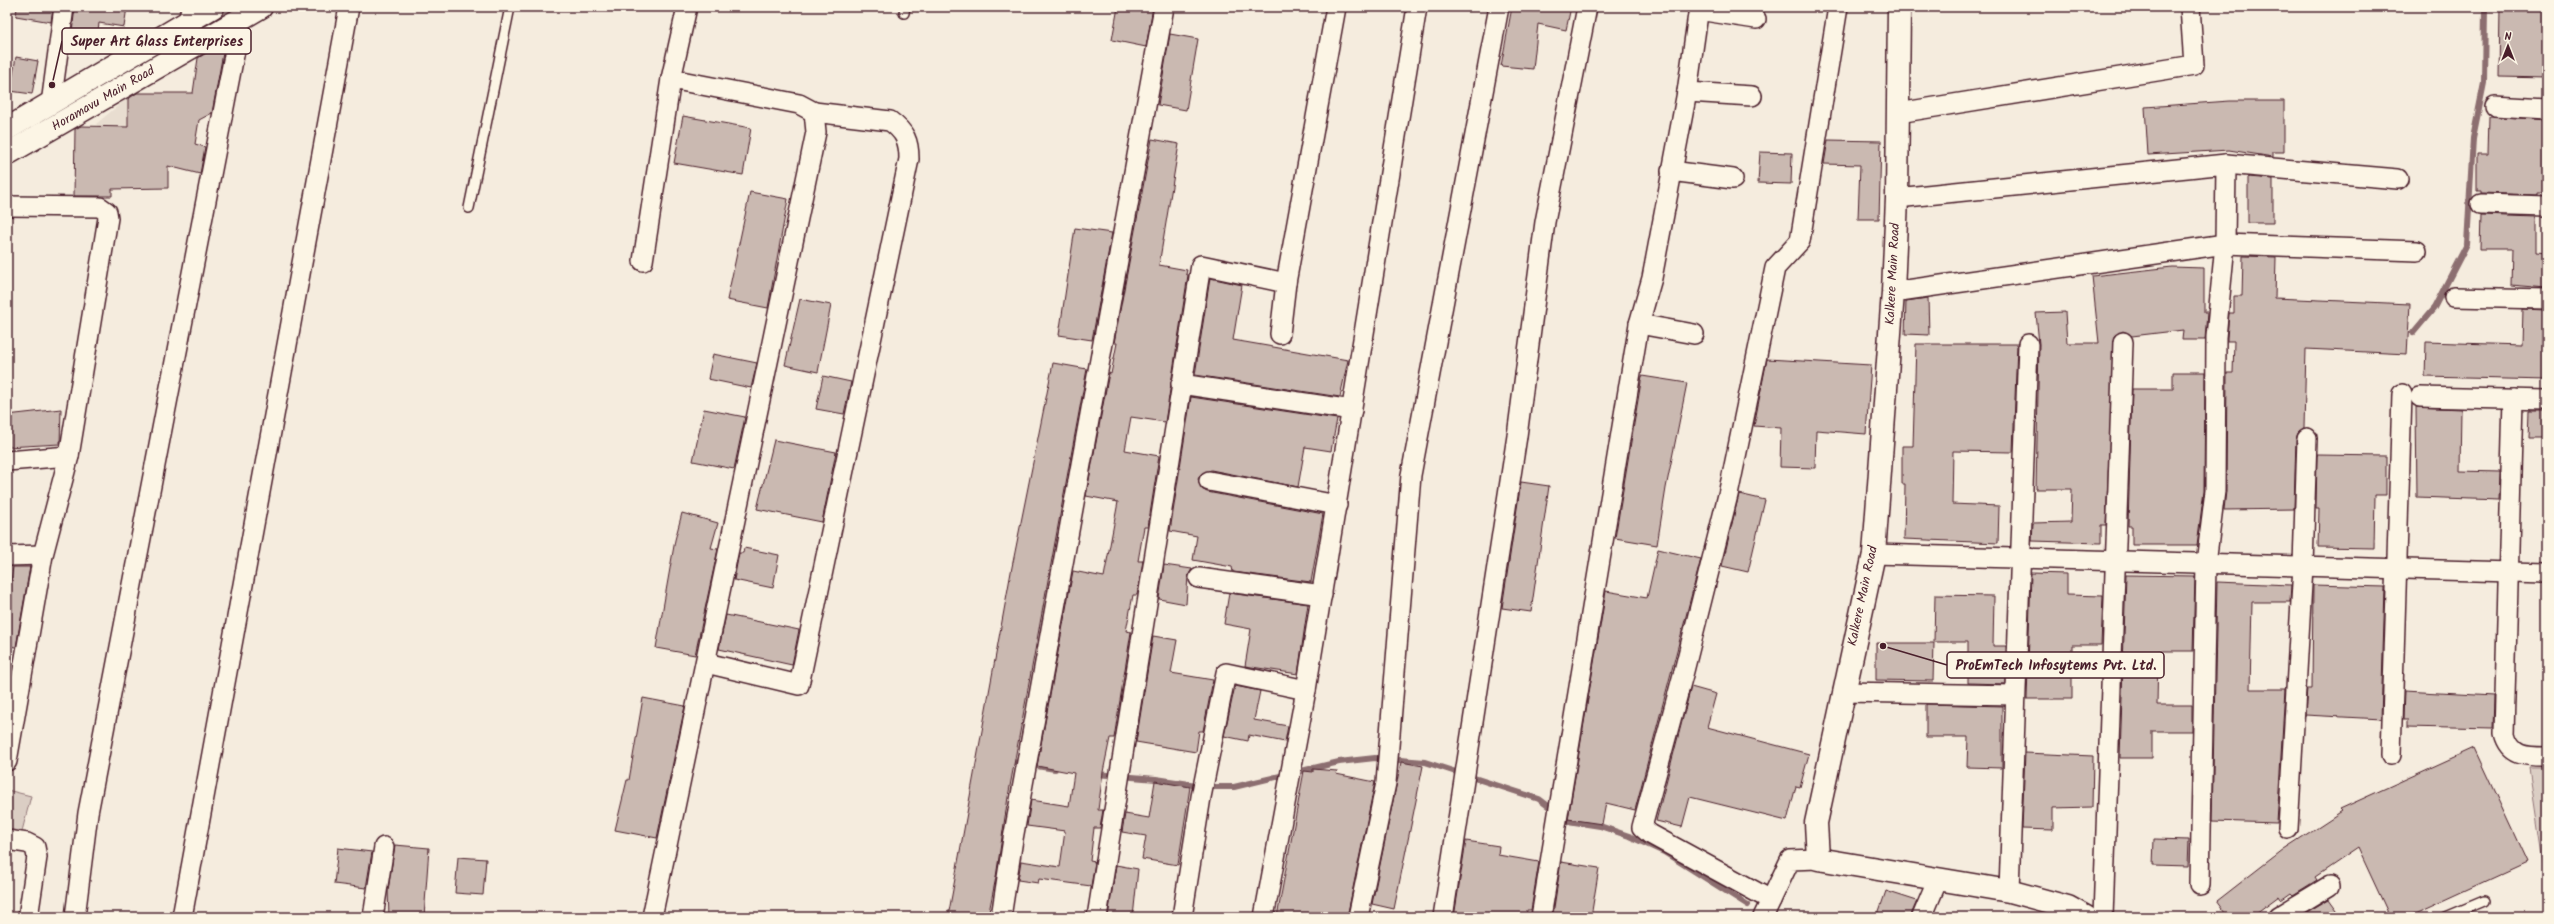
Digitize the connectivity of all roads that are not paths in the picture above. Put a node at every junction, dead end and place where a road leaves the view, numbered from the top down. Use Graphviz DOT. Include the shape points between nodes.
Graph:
graph roads {
  1 [pos="64,7"];
  2 [pos="213,7"];
  3 [pos="261,7"];
  4 [pos="349,7"];
  5 [pos="510,7"];
  6 [pos="687,7"];
  7 [pos="1164,7"];
  8 [pos="1336,7"];
  9 [pos="1417,7"];
  10 [pos="1499,7"];
  11 [pos="1587,7"];
  12 [pos="1838,7"];
  13 [pos="1899,7"];
  14 [pos="2190,7"];
  15 [pos="1699,8"];
  16 [pos="184,16"];
  17 [pos="241,18"];
  18 [pos="1756,19"];
  19 [pos="671,79"];
  20 [pos="1687,92"];
  21 [pos="1752,96"];
  22 [pos="51,104"];
  23 [pos="2495,106"];
  24 [pos="2547,109"];
  25 [pos="814,112"];
  26 [pos="1898,113"];
  27 [pos="7,129"];
  28 [pos="7,154"];
  29 [pos="2226,164"];
  30 [pos="1671,171"];
  31 [pos="1733,179"];
  32 [pos="2398,179"];
  33 [pos="1897,198"];
  34 [pos="2481,204"];
  35 [pos="7,206"];
  36 [pos="2547,206"];
  37 [pos="469,208"];
  38 [pos="2225,244"];
  39 [pos="2417,250"];
  40 [pos="643,261"];
  41 [pos="1286,283"];
  42 [pos="1893,292"];
  43 [pos="2454,297"];
  44 [pos="2547,299"];
  45 [pos="1639,324"];
  46 [pos="1280,334"];
  47 [pos="1694,334"];
  48 [pos="2123,342"];
  49 [pos="2028,344"];
  50 [pos="1181,384"];
  51 [pos="2513,399"];
  52 [pos="2547,400"];
  53 [pos="1352,410"];
  54 [pos="2307,438"];
  55 [pos="69,456"];
  56 [pos="7,461"];
  57 [pos="1209,481"];
  58 [pos="1337,504"];
  59 [pos="1874,554"];
  60 [pos="43,555"];
  61 [pos="7,556"];
  62 [pos="2020,558"];
  63 [pos="2114,560"];
  64 [pos="2206,563"];
  65 [pos="2303,566"];
  66 [pos="2397,568"];
  67 [pos="2507,571"];
  68 [pos="2547,572"];
  69 [pos="1199,578"];
  70 [pos="1322,595"];
  71 [pos="706,663"];
  72 [pos="1306,690"];
  73 [pos="1843,692"];
  74 [pos="2015,695"];
  75 [pos="2391,755"];
  76 [pos="2547,756"];
  77 [pos="7,761"];
  78 [pos="2288,829"];
  79 [pos="7,840"];
  80 [pos="384,847"];
  81 [pos="1818,860"];
  82 [pos="1938,879"];
  83 [pos="2200,885"];
  84 [pos="2329,886"];
  85 [pos="2009,891"];
  86 [pos="1771,900"];
  87 [pos="2484,901"];
  88 [pos="2073,914"];
  89 [pos="28,917"];
  90 [pos="75,917"];
  91 [pos="182,917"];
  92 [pos="373,917"];
  93 [pos="652,917"];
  94 [pos="1001,917"];
  95 [pos="1097,917"];
  96 [pos="1182,917"];
  97 [pos="1264,917"];
  98 [pos="1358,917"];
  99 [pos="1443,917"];
  100 [pos="1541,917"];
  101 [pos="1763,917"];
  102 [pos="1922,917"];
  103 [pos="2103,917"];
  104 [pos="2278,917"];
  105 [pos="2446,917"];
  1 -- 22 [label="street"];
  2 -- 16 [label="street, Horamavu Main Road"];
  3 -- 17 [label="street, Horamavu Main Road"];
  4 -- 91 [label="street"];
  5 -- 37 [label="lane"];
  6 -- 19 [label="street"];
  7 -- 94 [label="street" via="1014,831"];
  8 -- 41 [label="street"];
  9 -- 53 [label="street"];
  10 -- 98 [label="street" via="1412,475 1386,783"];
  11 -- 99 [label="street" via="1545,222 1517,436"];
  12 -- 86 [label="street" via="1800,241 1775,268 1728,495 1642,827 1650,834"];
  13 -- 26 [label="street, Kalkere Main Road"];
  14 -- 26 [label="street" via="2194,65"];
  15 -- 18 [label="street"];
  15 -- 20 [label="street"];
  16 -- 22 [label="street, Horamavu Main Road"];
  17 -- 28 [label="street, Horamavu Main Road"];
  17 -- 90 [label="street" via="88,813"];
  19 -- 25 [label="street" via="799,104"];
  19 -- 40 [label="street"];
  20 -- 21 [label="street"];
  20 -- 30 [label="street"];
  22 -- 27 [label="street, Horamavu Main Road"];
  23 -- 24 [label="street"];
  25 -- 71 [label="street" via="816,132"];
  25 -- 71 [label="street" via="890,121 900,128 909,141 909,159 799,685"];
  26 -- 33 [label="street, Kalkere Main Road"];
  29 -- 32 [label="street"];
  29 -- 33 [label="street"];
  29 -- 38 [label="street"];
  30 -- 31 [label="street"];
  30 -- 45 [label="street" via="1652,278"];
  33 -- 42 [label="street, Kalkere Main Road"];
  34 -- 36 [label="street"];
  35 -- 55 [label="street" via="100,207 107,212"];
  38 -- 39 [label="street"];
  38 -- 42 [label="street"];
  38 -- 64 [label="street" via="2216,337 2214,491"];
  41 -- 46 [label="street"];
  41 -- 50 [label="street" via="1201,265"];
  42 -- 59 [label="street, Kalkere Main Road"];
  43 -- 44 [label="street"];
  45 -- 47 [label="street"];
  45 -- 100 [label="street"];
  48 -- 63 [label="street"];
  49 -- 62 [label="street"];
  50 -- 53 [label="street"];
  50 -- 95 [label="street"];
  51 -- 52 [label="street"];
  51 -- 66 [label="street" via="2411,396"];
  51 -- 67 [label="street"];
  53 -- 58 [label="street"];
  54 -- 65 [label="street"];
  55 -- 56 [label="street"];
  55 -- 60 [label="street"];
  57 -- 58 [label="street"];
  58 -- 70 [label="street"];
  59 -- 62 [label="street"];
  59 -- 73 [label="street, Kalkere Main Road"];
  60 -- 61 [label="street"];
  60 -- 77 [label="street"];
  62 -- 63 [label="street"];
  62 -- 74 [label="street"];
  63 -- 64 [label="street"];
  63 -- 103 [label="street"];
  64 -- 65 [label="street"];
  64 -- 83 [label="street"];
  65 -- 66 [label="street"];
  65 -- 78 [label="street"];
  66 -- 67 [label="street"];
  66 -- 75 [label="street"];
  67 -- 68 [label="street"];
  67 -- 76 [label="street" via="2504,734 2507,745 2515,753"];
  69 -- 70 [label="street"];
  70 -- 72 [label="street"];
  71 -- 93 [label="street"];
  72 -- 96 [label="street" via="1226,673 1201,797"];
  72 -- 97 [label="street"];
  73 -- 74 [label="street"];
  73 -- 81 [label="street, Kalkere Main Road" via="1816,823"];
  74 -- 85 [label="street"];
  79 -- 89 [label="street" via="35,847 37,857"];
  80 -- 92 [label="street"];
  81 -- 82 [label="street"];
  81 -- 86 [label="street" via="1790,860"];
  82 -- 85 [label="street"];
  82 -- 102 [label="street"];
  84 -- 104 [label="street"];
  85 -- 88 [label="street"];
  86 -- 101 [label="street"];
  87 -- 105 [label="lane"];
}
